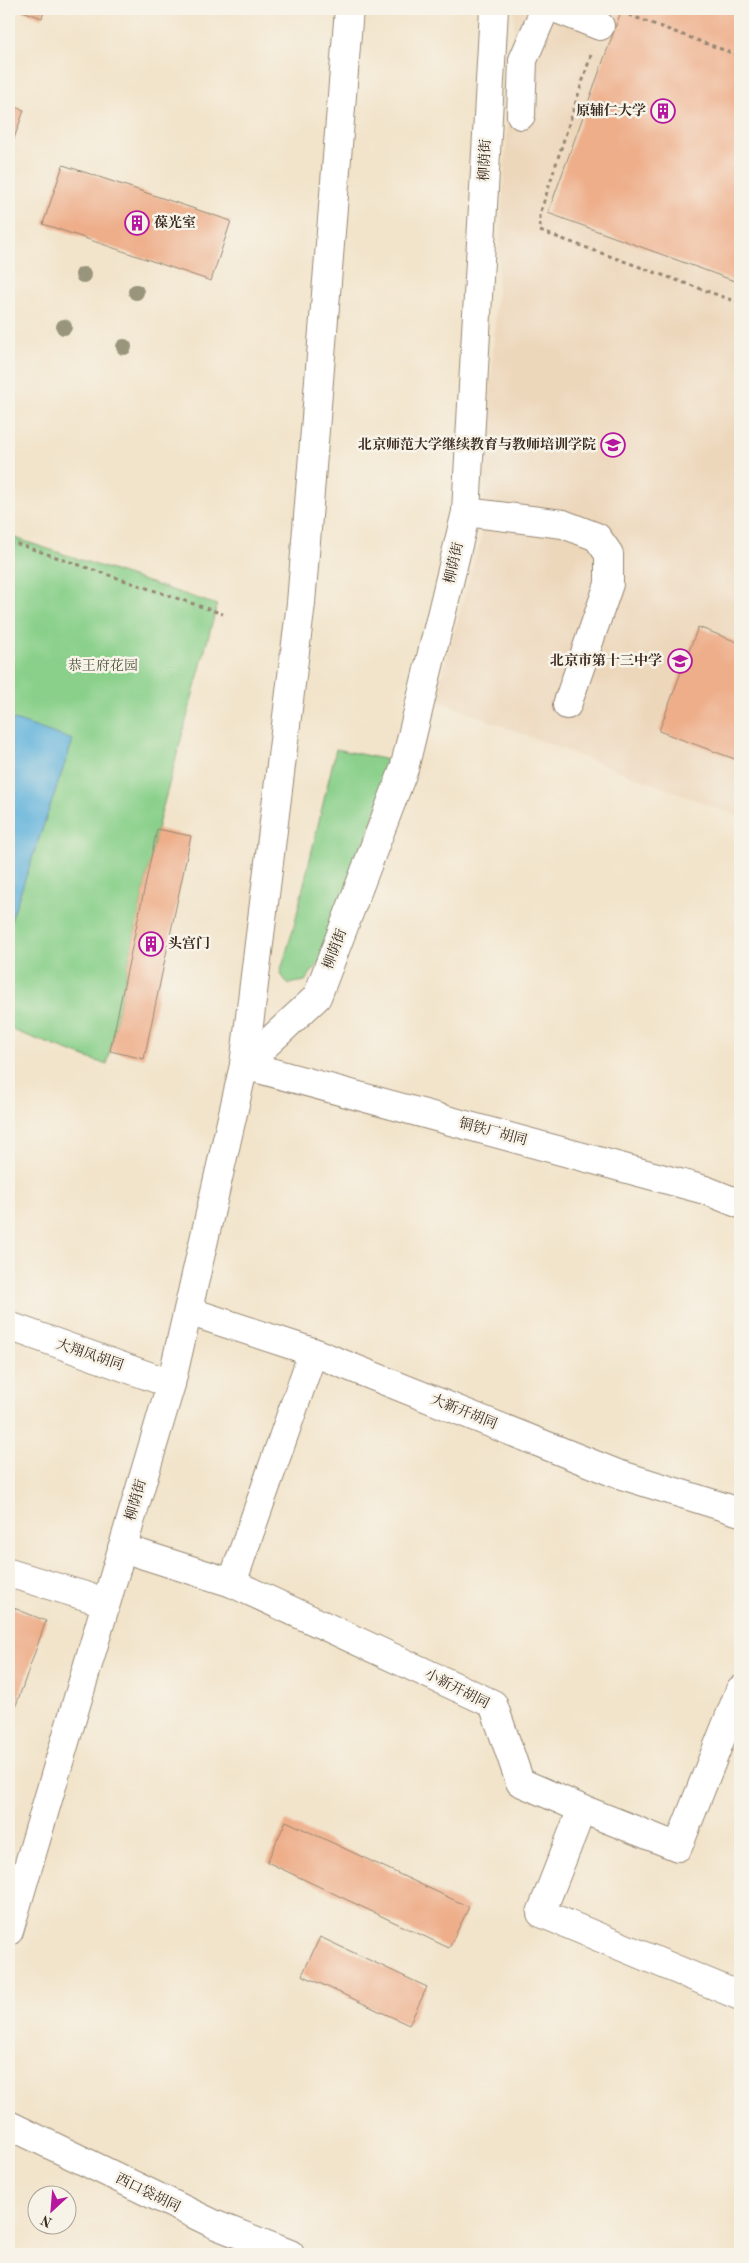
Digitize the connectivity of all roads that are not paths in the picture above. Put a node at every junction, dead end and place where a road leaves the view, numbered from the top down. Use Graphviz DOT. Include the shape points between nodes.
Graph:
graph roads {
  1 [pos="349,9"];
  2 [pos="494,9"];
  3 [pos="545,9"];
  4 [pos="557,9"];
  5 [pos="611,19"];
  6 [pos="521,115"];
  7 [pos="466,512"];
  8 [pos="567,705"];
  9 [pos="244,1065"];
  10 [pos="740,1204"];
  11 [pos="188,1311"];
  12 [pos="9,1326"];
  13 [pos="313,1352"];
  14 [pos="170,1384"];
  15 [pos="740,1512"];
  16 [pos="122,1548"];
  17 [pos="9,1573"];
  18 [pos="232,1583"];
  19 [pos="105,1602"];
  20 [pos="740,1690"];
  21 [pos="582,1810"];
  22 [pos="13,1902"];
  23 [pos="9,1931"];
  24 [pos="740,1996"];
  25 [pos="9,2125"];
  26 [pos="290,2254"];
  1 -- 9 [label="street, 柳荫街" via="301,603"];
  2 -- 7 [label="street, 柳荫街"];
  3 -- 6 [label="street" via="524,60"];
  4 -- 5 [label="street"];
  7 -- 8 [label="street" via="563,524 597,538 609,554 609,584"];
  7 -- 9 [label="street, 柳荫街" via="404,769 316,997"];
  9 -- 10 [label="street, 铜铁厂胡同" via="705,1190"];
  9 -- 11 [label="street, 柳荫街"];
  11 -- 13 [label="street, 大新开胡同"];
  11 -- 14 [label="street, 柳荫街"];
  12 -- 14 [label="street, 大翔凤胡同"];
  13 -- 15 [label="street, 大新开胡同" via="615,1473"];
  13 -- 18 [label="street"];
  14 -- 16 [label="street, 柳荫街"];
  16 -- 18 [label="street, 小新开胡同"];
  16 -- 19 [label="street, 柳荫街"];
  17 -- 19 [label="street"];
  18 -- 21 [label="street, 小新开胡同" via="492,1704 520,1782"];
  19 -- 22 [label="street, 柳荫街"];
  20 -- 21 [label="street, 小新开胡同" via="678,1847"];
  21 -- 24 [label="street" via="541,1913"];
  22 -- 23 [label="street, 柳荫街"];
  25 -- 26 [label="street, 西口袋胡同" via="216,2226"];
}
